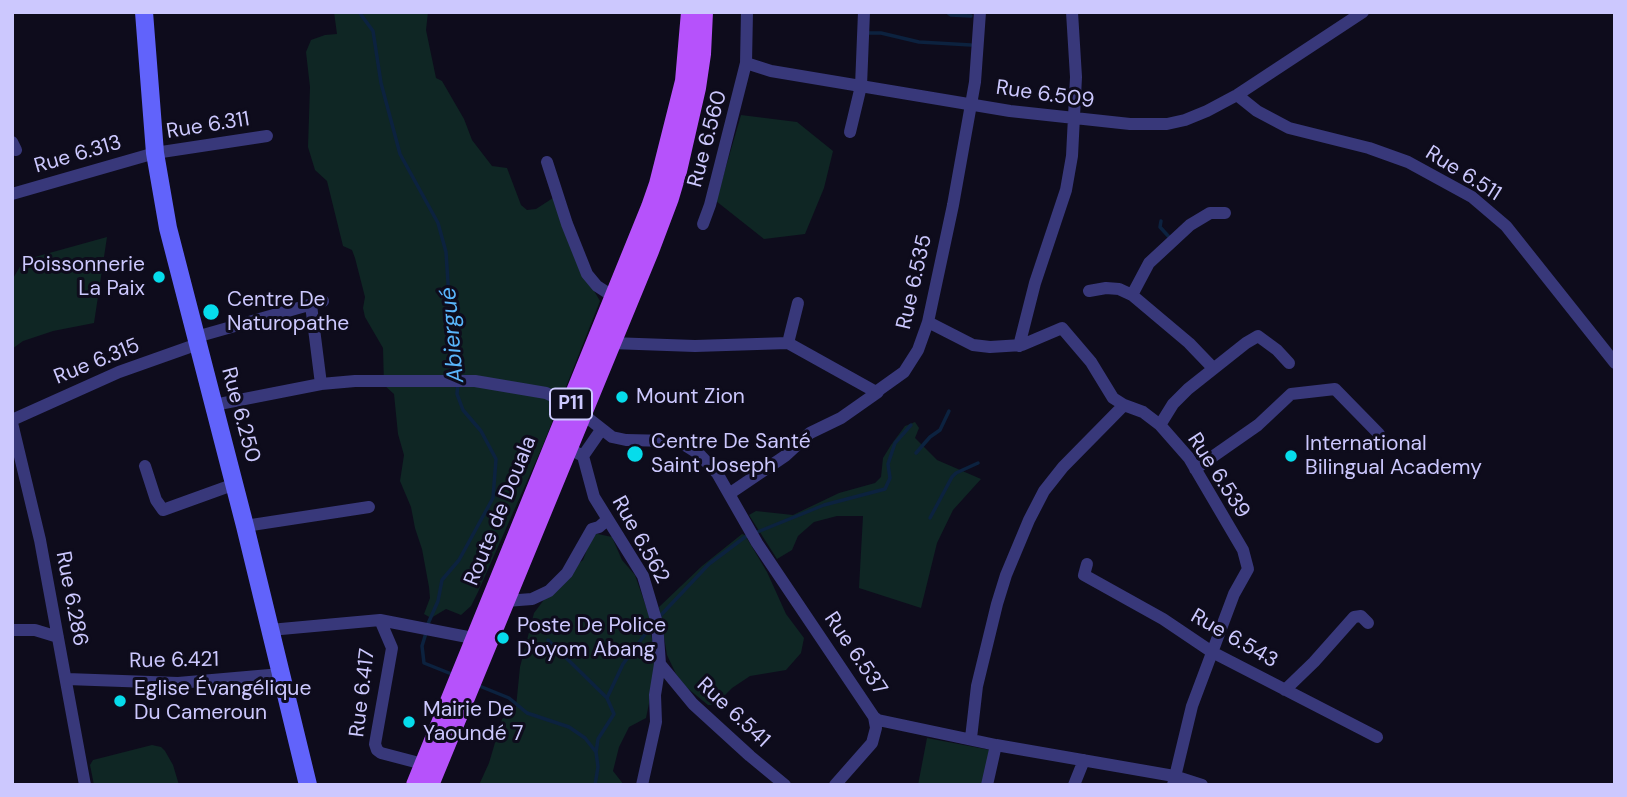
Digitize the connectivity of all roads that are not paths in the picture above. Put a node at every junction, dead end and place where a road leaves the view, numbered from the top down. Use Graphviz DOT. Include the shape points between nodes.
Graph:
graph roads {
  1 [pos="144,12"];
  2 [pos="690,12"];
  3 [pos="704,12"];
  4 [pos="747,12"];
  5 [pos="863,12"];
  6 [pos="980,12"];
  7 [pos="1072,12"];
  8 [pos="1363,12"];
  9 [pos="746,63"];
  10 [pos="861,86"];
  11 [pos="1237,95"];
  12 [pos="972,103"];
  13 [pos="1072,120"];
  14 [pos="850,132"];
  15 [pos="267,136"];
  16 [pos="155,153"];
  17 [pos="547,162"];
  18 [pos="12,194"];
  19 [pos="1225,213"];
  20 [pos="703,224"];
  21 [pos="1089,291"];
  22 [pos="1132,295"];
  23 [pos="614,297"];
  24 [pos="798,303"];
  25 [pos="929,322"];
  26 [pos="197,341"];
  27 [pos="611,343"];
  28 [pos="788,343"];
  29 [pos="1019,345"];
  30 [pos="1289,363"];
  31 [pos="1615,363"];
  32 [pos="1213,368"];
  33 [pos="321,384"];
  34 [pos="878,392"];
  35 [pos="214,405"];
  36 [pos="1124,405"];
  37 [pos="576,409"];
  38 [pos="12,421"];
  39 [pos="1160,425"];
  40 [pos="601,430"];
  41 [pos="1379,434"];
  42 [pos="576,452"];
  43 [pos="145,466"];
  44 [pos="1195,469"];
  45 [pos="235,484"];
  46 [pos="729,494"];
  47 [pos="369,507"];
  48 [pos="607,520"];
  49 [pos="246,526"];
  50 [pos="1087,564"];
  51 [pos="506,601"];
  52 [pos="380,620"];
  53 [pos="1368,623"];
  54 [pos="406,625"];
  55 [pos="270,630"];
  56 [pos="14,633"];
  57 [pos="58,637"];
  58 [pos="482,640"];
  59 [pos="392,649"];
  60 [pos="1212,652"];
  61 [pos="660,664"];
  62 [pos="281,674"];
  63 [pos="67,679"];
  64 [pos="1285,690"];
  65 [pos="874,717"];
  66 [pos="1377,737"];
  67 [pos="971,738"];
  68 [pos="996,745"];
  69 [pos="1084,760"];
  70 [pos="423,764"];
  71 [pos="1173,780"];
  72 [pos="85,785"];
  73 [pos="309,785"];
  74 [pos="415,785"];
  75 [pos="430,785"];
  76 [pos="642,785"];
  77 [pos="785,785"];
  78 [pos="835,785"];
  79 [pos="987,785"];
  80 [pos="1074,785"];
  81 [pos="1202,785"];
  1 -- 16 [label="main road, Rue 6.250"];
  2 -- 23 [label="main road, Route de Douala / P11" via="684,81 659,184"];
  3 -- 27 [label="main road, P11" via="697,88 678,171"];
  4 -- 9 [label="street"];
  5 -- 10 [label="street"];
  6 -- 12 [label="street, Rue 6.535"];
  7 -- 13 [label="street" via="1076,77"];
  8 -- 11 [label="street, Rue 6.509"];
  9 -- 10 [label="street, Rue 6.509"];
  9 -- 20 [label="street, Rue 6.560"];
  10 -- 12 [label="street, Rue 6.509"];
  10 -- 14 [label="street"];
  11 -- 13 [label="street, Rue 6.509" via="1167,124"];
  11 -- 31 [label="street, Rue 6.511" via="1272,121 1408,162 1472,197 1506,226"];
  12 -- 13 [label="street, Rue 6.509"];
  12 -- 25 [label="street, Rue 6.535"];
  13 -- 29 [label="street" via="1066,190"];
  15 -- 16 [label="street, Rue 6.311"];
  16 -- 18 [label="street, Rue 6.313"];
  16 -- 26 [label="main road, Rue 6.250" via="168,228"];
  17 -- 23 [label="street" via="587,274"];
  19 -- 22 [label="street" via="1210,213 1190,225 1149,263"];
  21 -- 22 [label="street" via="1119,289"];
  22 -- 32 [label="street"];
  23 -- 37 [label="main road, Route de Douala / P11"];
  24 -- 28 [label="street"];
  25 -- 29 [label="street" via="973,345"];
  25 -- 34 [label="street, Rue 6.535" via="912,363"];
  26 -- 33 [label="street, Rue 6.315" via="317,303"];
  26 -- 35 [label="main road, Rue 6.250"];
  26 -- 38 [label="street, Rue 6.315"];
  27 -- 28 [label="street"];
  27 -- 37 [label="main road, P11"];
  28 -- 34 [label="street"];
  29 -- 36 [label="street" via="1062,328 1113,398"];
  30 -- 32 [label="street" via="1258,336"];
  32 -- 39 [label="street" via="1173,404"];
  33 -- 35 [label="street"];
  33 -- 37 [label="street" via="475,381 546,393"];
  34 -- 46 [label="street, Rue 6.535" via="810,433"];
  35 -- 45 [label="main road, Rue 6.250"];
  36 -- 39 [label="street, Rue 6.539"];
  36 -- 67 [label="street" via="1063,467 1029,520 997,604 977,686"];
  37 -- 40 [label="street, Rue 6.537"];
  37 -- 42 [label="main road, P11"];
  37 -- 58 [label="main road, Route de Douala / P11"];
  38 -- 57 [label="street, Rue 6.286"];
  39 -- 44 [label="street, Rue 6.539"];
  40 -- 42 [label="street"];
  40 -- 46 [label="street, Rue 6.537" via="626,440 683,444 717,473"];
  41 -- 44 [label="street" via="1335,389 1291,394 1258,425"];
  42 -- 48 [label="street, Rue 6.562"];
  42 -- 51 [label="main road, P11"];
  43 -- 45 [label="street" via="163,510"];
  44 -- 60 [label="street, Rue 6.539" via="1242,550 1248,569"];
  45 -- 49 [label="main road, Rue 6.250"];
  46 -- 65 [label="street, Rue 6.537"];
  47 -- 49 [label="street"];
  48 -- 51 [label="street" via="592,529 567,573 549,591 532,599"];
  48 -- 61 [label="street, Rue 6.562" via="643,576 657,623"];
  49 -- 55 [label="main road, Rue 6.250"];
  50 -- 60 [label="street, Rue 6.543" via="1084,575"];
  51 -- 58 [label="main road, P11"];
  52 -- 54 [label="street"];
  52 -- 55 [label="street, Rue 6.417"];
  52 -- 59 [label="street, Rue 6.417"];
  53 -- 64 [label="street" via="1361,616 1354,617"];
  54 -- 58 [label="street"];
  54 -- 59 [label="street"];
  55 -- 62 [label="main road, Rue 6.250"];
  56 -- 57 [label="street" via="35,629"];
  57 -- 63 [label="street, Rue 6.286"];
  58 -- 70 [label="main road, Route de Douala / P11"];
  58 -- 75 [label="main road, P11"];
  59 -- 70 [label="street, Rue 6.417" via="375,744 381,753"];
  60 -- 64 [label="street, Rue 6.543"];
  60 -- 71 [label="street, Rue 6.539"];
  61 -- 76 [label="street, Rue 6.562" via="654,739"];
  61 -- 77 [label="street, Rue 6.541" via="693,704"];
  62 -- 63 [label="street, Rue 6.421" via="178,683"];
  62 -- 73 [label="main road, Rue 6.250"];
  63 -- 72 [label="street, Rue 6.286"];
  64 -- 66 [label="street, Rue 6.543"];
  65 -- 67 [label="street, Rue 6.537"];
  65 -- 78 [label="street" via="872,743"];
  67 -- 68 [label="street, Rue 6.537"];
  68 -- 69 [label="street, Rue 6.537"];
  68 -- 79 [label="street"];
  69 -- 71 [label="street, Rue 6.537"];
  69 -- 80 [label="street"];
  70 -- 74 [label="main road, Route de Douala / P11"];
  71 -- 81 [label="street, Rue 6.537"];
}
